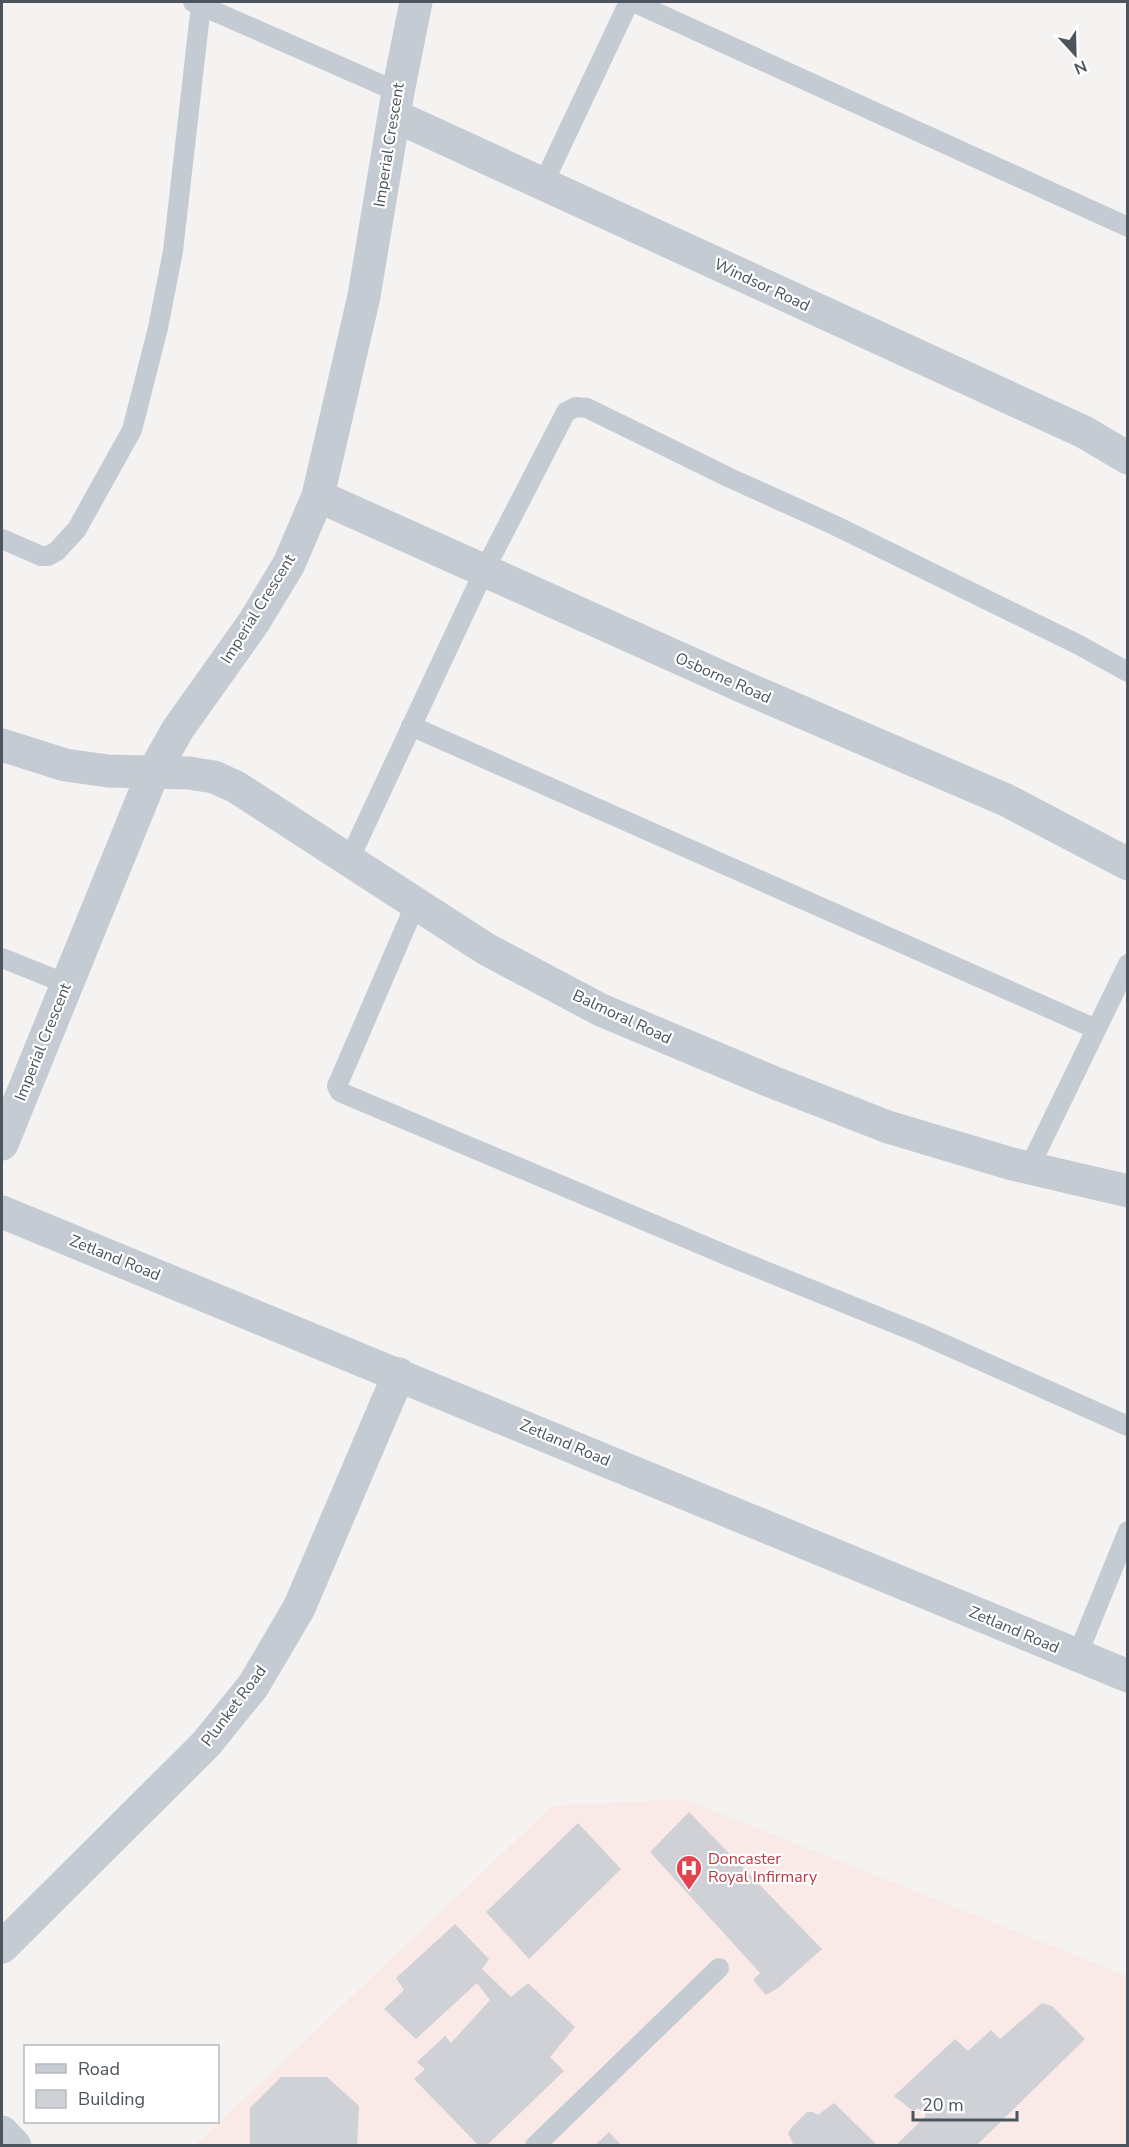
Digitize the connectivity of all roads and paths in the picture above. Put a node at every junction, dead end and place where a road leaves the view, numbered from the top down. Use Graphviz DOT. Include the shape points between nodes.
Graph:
graph roads {
  1 [pos="416,2"];
  2 [pos="632,2"];
  3 [pos="197,3"];
  4 [pos="396,104"];
  5 [pos="543,184"];
  6 [pos="1128,227"];
  7 [pos="1128,458"];
  8 [pos="318,496"];
  9 [pos="2,539"];
  10 [pos="484,571"];
  11 [pos="1128,672"];
  12 [pos="411,726"];
  13 [pos="2,745"];
  14 [pos="153,773"];
  15 [pos="349,860"];
  16 [pos="1128,864"];
  17 [pos="416,903"];
  18 [pos="2,957"];
  19 [pos="1128,964"];
  20 [pos="67,984"];
  21 [pos="1096,1029"];
  22 [pos="2,1144"];
  23 [pos="1029,1168"];
  24 [pos="1128,1191"];
  25 [pos="2,1212"];
  26 [pos="399,1374"];
  27 [pos="1128,1426"];
  28 [pos="1128,1531"];
  29 [pos="1077,1656"];
  30 [pos="1128,1676"];
  31 [pos="2,1947"];
  32 [pos="719,1968"];
  33 [pos="2,2132"];
  34 [pos="15,2145"];
  35 [pos="535,2145"];
  1 -- 4 [label="street, Imperial Crescent"];
  2 -- 5 [label="lane"];
  2 -- 6 [label="lane"];
  3 -- 4 [label="lane"];
  3 -- 9 [label="lane" via="173,251 132,430 77,529 57,551 41,556"];
  4 -- 5 [label="street, Windsor Road"];
  4 -- 8 [label="street, Imperial Crescent" via="364,296"];
  5 -- 7 [label="street, Windsor Road" via="1084,432"];
  8 -- 10 [label="street, Osborne Road"];
  8 -- 14 [label="street, Imperial Crescent" via="289,564 254,622 178,729"];
  10 -- 11 [label="lane" via="566,412 576,407 587,408 834,525"];
  10 -- 12 [label="lane"];
  10 -- 16 [label="street, Osborne Road" via="1006,800"];
  12 -- 15 [label="lane"];
  12 -- 21 [label="lane"];
  13 -- 14 [label="street, Balmoral Road" via="65,765"];
  14 -- 15 [label="street, Balmoral Road" via="214,777 236,787"];
  14 -- 20 [label="street, Imperial Crescent"];
  15 -- 17 [label="street, Balmoral Road"];
  17 -- 23 [label="street, Balmoral Road" via="486,949 601,1010 888,1127"];
  17 -- 27 [label="lane" via="337,1086 339,1092 921,1334"];
  18 -- 20 [label="lane"];
  19 -- 21 [label="lane"];
  20 -- 22 [label="street, Imperial Crescent"];
  21 -- 23 [label="lane"];
  23 -- 24 [label="street, Balmoral Road"];
  25 -- 26 [label="street, Zetland Road"];
  26 -- 29 [label="street, Zetland Road"];
  26 -- 31 [label="street, Plunket Road" via="299,1608 253,1686 206,1744"];
  28 -- 29 [label="lane"];
  29 -- 30 [label="street, Zetland Road"];
  32 -- 35 [label="lane"];
  33 -- 34 [label="street"];
}
